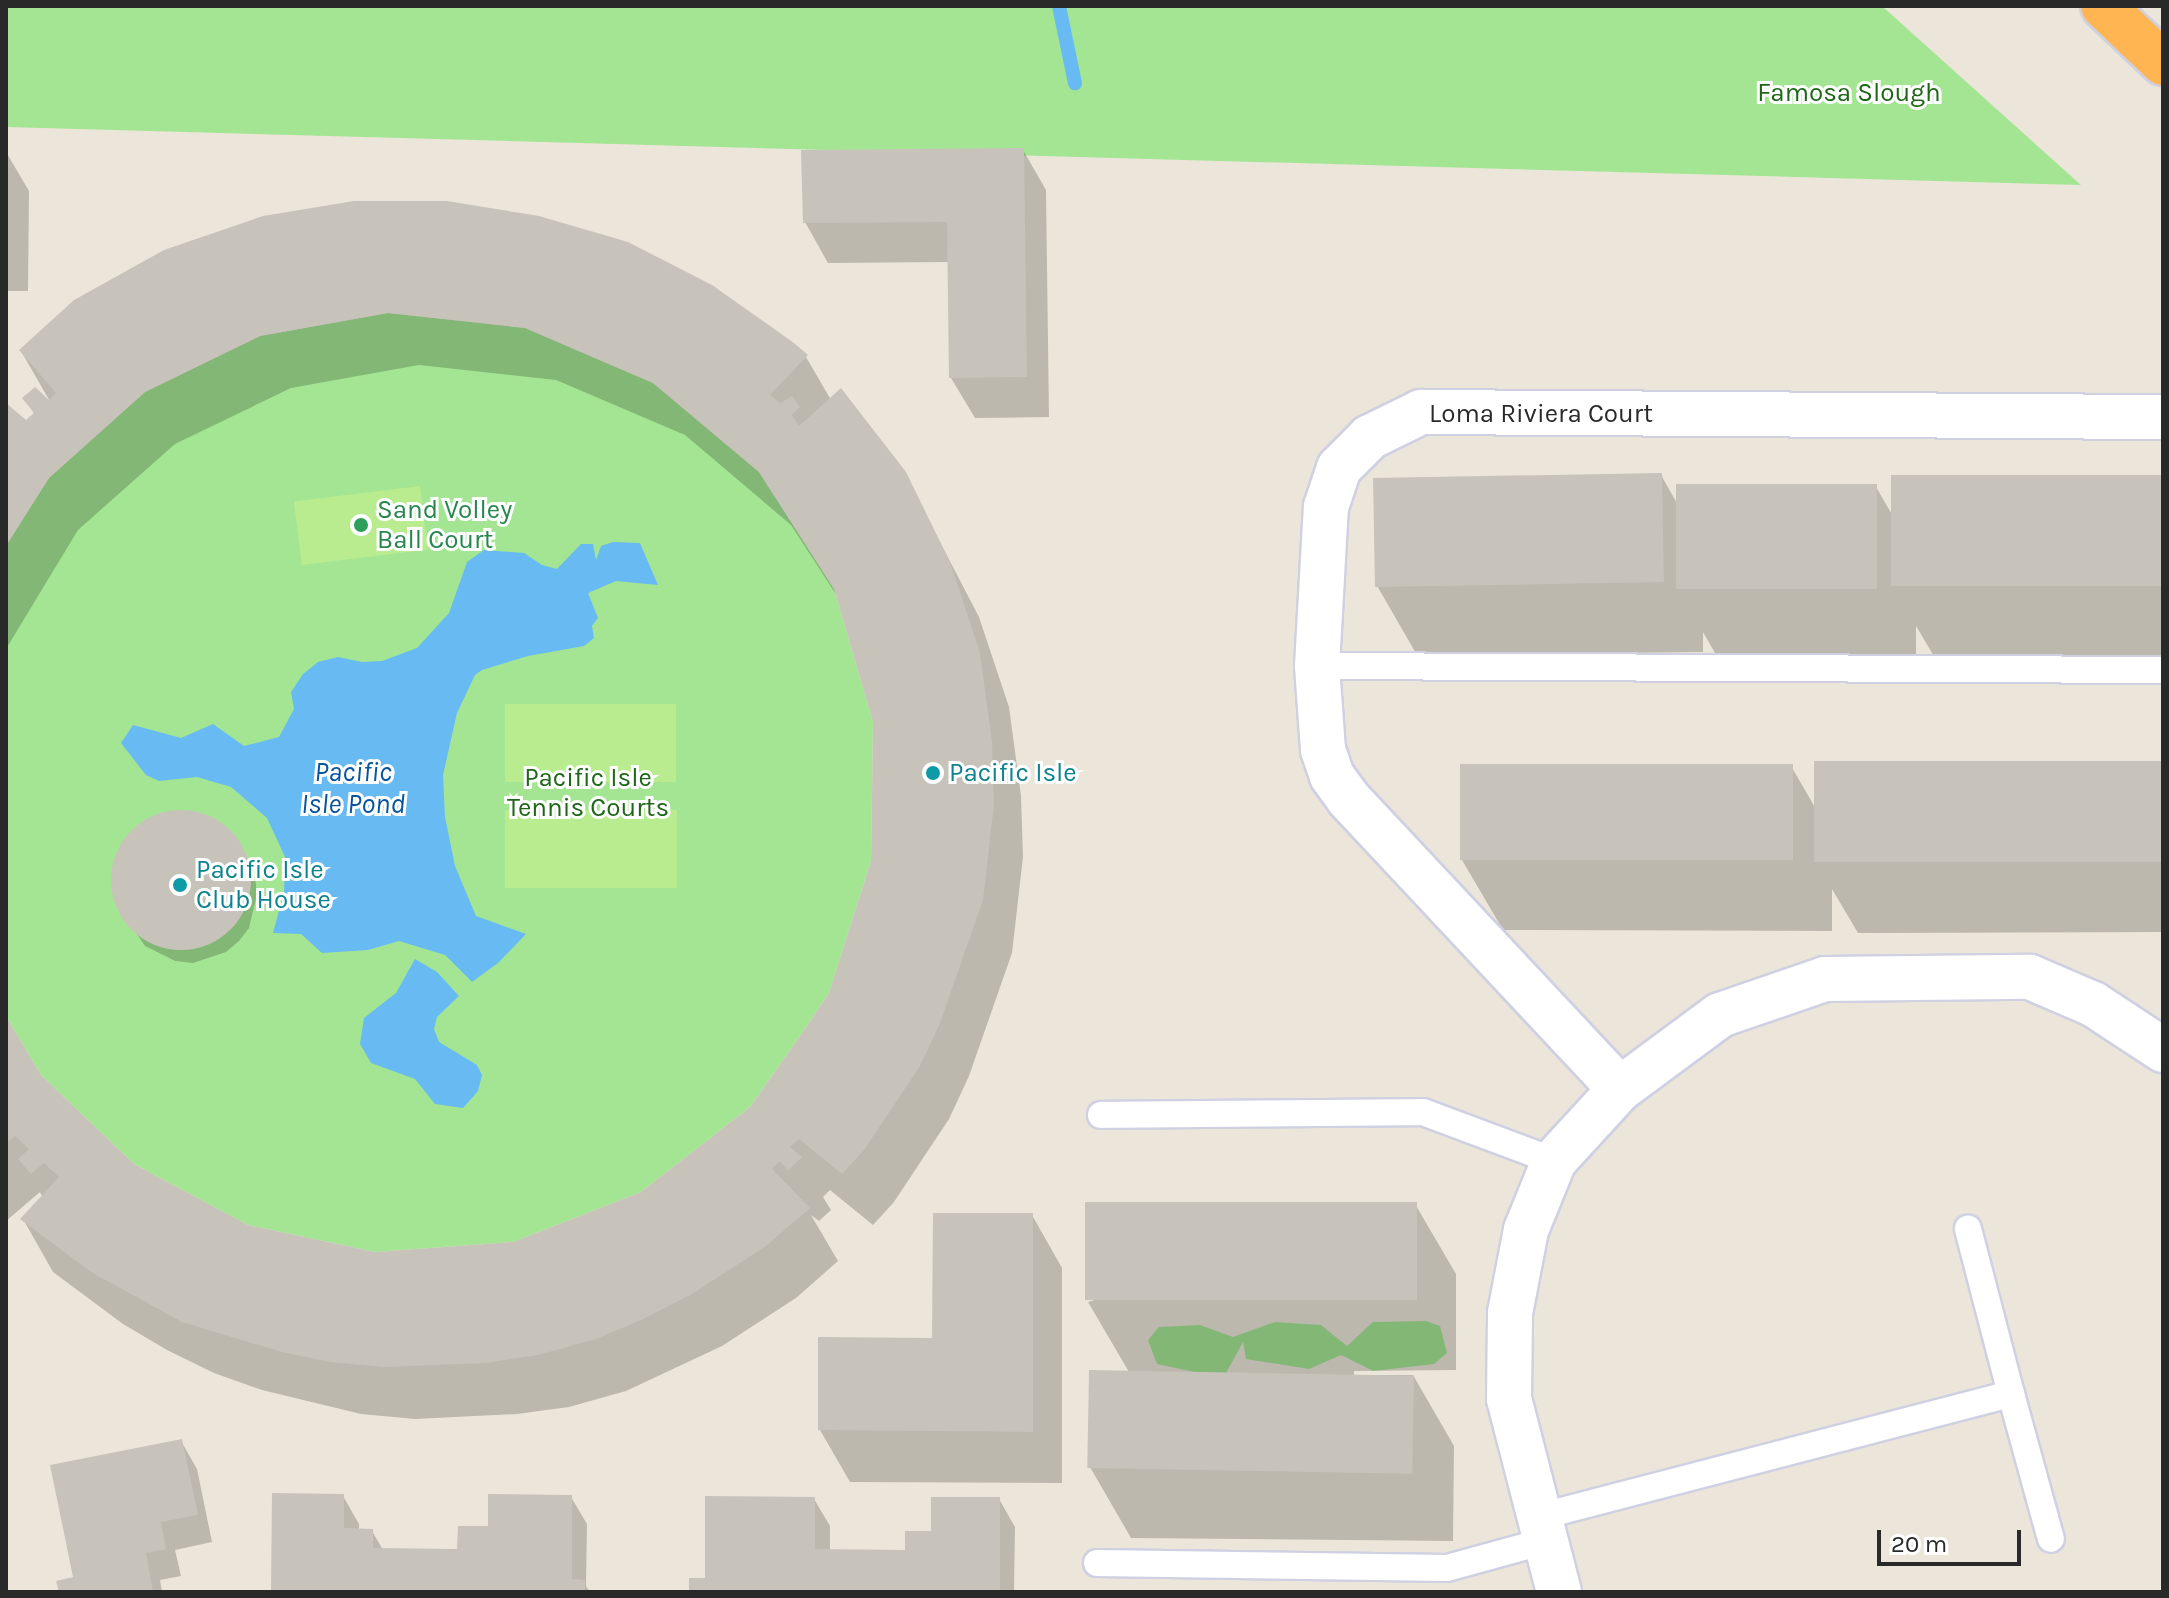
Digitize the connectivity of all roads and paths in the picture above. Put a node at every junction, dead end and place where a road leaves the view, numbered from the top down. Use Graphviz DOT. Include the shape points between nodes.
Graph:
graph roads {
  1 [pos="2103,6"];
  2 [pos="2163,63"];
  3 [pos="2163,417"];
  4 [pos="1317,666"];
  5 [pos="2163,670"];
  6 [pos="2161,1042"];
  7 [pos="1620,1089"];
  8 [pos="1101,1115"];
  9 [pos="1554,1161"];
  10 [pos="1968,1229"];
  11 [pos="2011,1394"];
  12 [pos="1542,1529"];
  13 [pos="2051,1539"];
  14 [pos="1097,1563"];
  15 [pos="1559,1592"];
  1 -- 2 [label="highway"];
  3 -- 4 [label="street, Loma Riviera Court" via="1421,412 1370,437 1339,468 1326,507"];
  4 -- 5 [label="lane"];
  4 -- 7 [label="street, Loma Riviera Court" via="1323,750 1332,776"];
  6 -- 7 [label="street" via="2030,977 1825,979 1720,1015"];
  7 -- 9 [label="street"];
  8 -- 9 [label="lane" via="1423,1112"];
  9 -- 12 [label="street" via="1526,1230 1510,1313 1509,1399"];
  10 -- 11 [label="lane"];
  11 -- 12 [label="lane"];
  11 -- 13 [label="lane"];
  12 -- 14 [label="lane" via="1447,1568"];
  12 -- 15 [label="street"];
}
